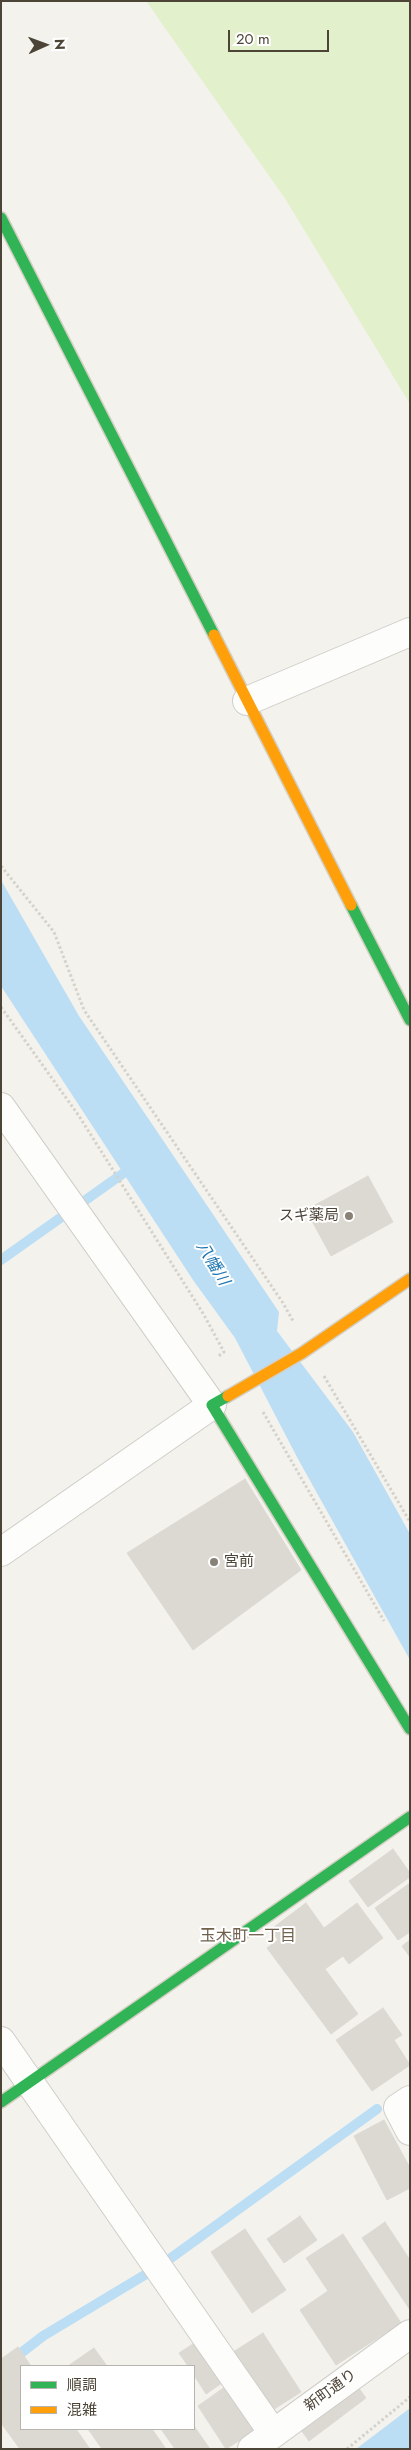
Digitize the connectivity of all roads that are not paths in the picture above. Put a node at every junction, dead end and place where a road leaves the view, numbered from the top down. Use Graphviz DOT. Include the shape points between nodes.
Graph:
graph roads {
  1 [pos="1,218"];
  2 [pos="410,632"];
  3 [pos="247,701"];
  4 [pos="410,1020"];
  5 [pos="1,1107"];
  6 [pos="410,1279"];
  7 [pos="212,1405"];
  8 [pos="1,1552"];
  9 [pos="410,1729"];
  10 [pos="410,1817"];
  11 [pos="1,2041"];
  12 [pos="30,2082"];
  13 [pos="410,2100"];
  14 [pos="1,2102"];
  15 [pos="410,2131"];
  16 [pos="410,2334"];
  17 [pos="263,2441"];
  1 -- 3 [label="street"];
  2 -- 3 [label="street"];
  3 -- 4 [label="street"];
  5 -- 7 [label="street"];
  6 -- 7 [label="street" via="302,1353"];
  7 -- 8 [label="street"];
  7 -- 9 [label="street"];
  10 -- 12 [label="street"];
  11 -- 12 [label="street"];
  12 -- 14 [label="street"];
  12 -- 17 [label="street"];
  13 -- 15 [label="street" via="398,2108"];
  16 -- 17 [label="street, 新町通り"];
}
